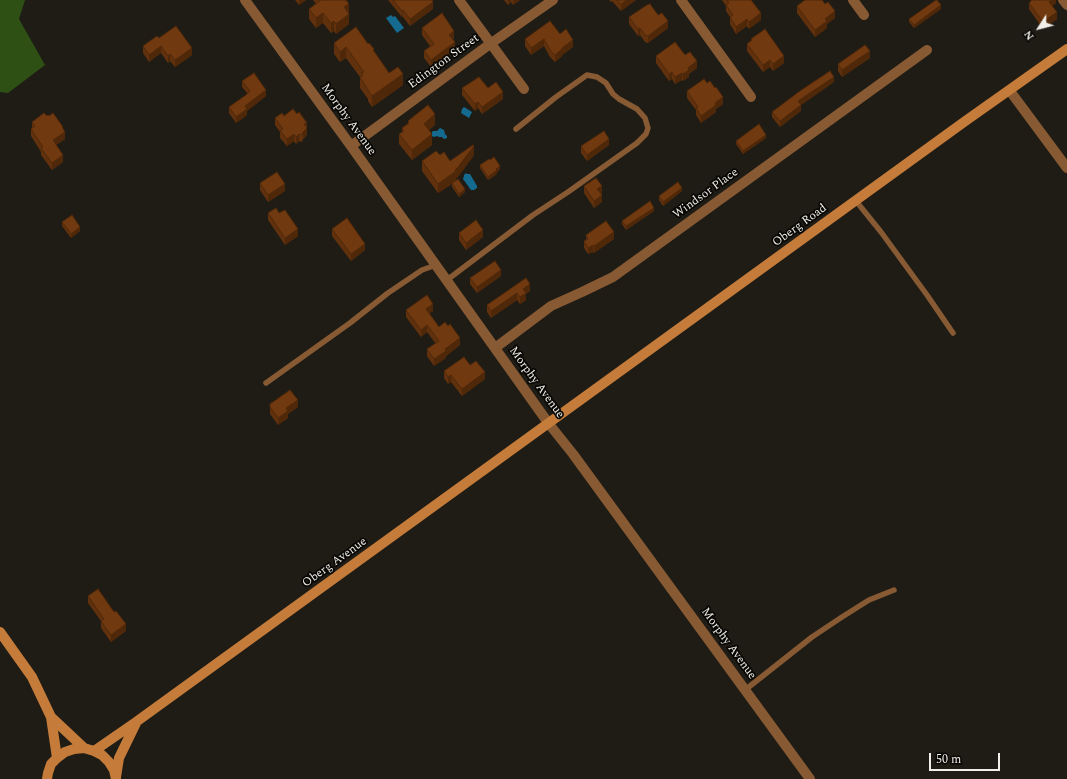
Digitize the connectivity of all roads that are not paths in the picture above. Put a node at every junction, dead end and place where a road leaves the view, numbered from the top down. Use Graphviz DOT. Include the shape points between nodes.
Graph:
graph roads {
  1 [pos="245,0"];
  2 [pos="459,0"];
  3 [pos="553,0"];
  4 [pos="681,0"];
  5 [pos="853,0"];
  6 [pos="1063,0"];
  7 [pos="1067,5"];
  8 [pos="864,15"];
  9 [pos="490,44"];
  10 [pos="1067,49"];
  11 [pos="927,50"];
  12 [pos="524,89"];
  13 [pos="1010,91"];
  14 [pos="751,97"];
  15 [pos="516,129"];
  16 [pos="351,146"];
  17 [pos="1067,168"];
  18 [pos="856,201"];
  19 [pos="436,265"];
  20 [pos="447,280"];
  21 [pos="953,333"];
  22 [pos="495,348"];
  23 [pos="266,383"];
  24 [pos="549,424"];
  25 [pos="894,590"];
  26 [pos="0,632"];
  27 [pos="745,690"];
  28 [pos="51,717"];
  29 [pos="136,722"];
  30 [pos="89,749"];
  31 [pos="57,758"];
  32 [pos="47,779"];
  33 [pos="116,779"];
  34 [pos="810,779"];
  1 -- 16 [label="street, Morphy Avenue"];
  2 -- 9 [label="street"];
  3 -- 9 [label="street, Edington Street"];
  4 -- 14 [label="street"];
  5 -- 8 [label="street"];
  6 -- 7 [label="street"];
  9 -- 12 [label="street"];
  9 -- 16 [label="street, Edington Street"];
  10 -- 13 [label="street, Oberg Road"];
  11 -- 22 [label="street, Windsor Place" via="613,277 551,306"];
  13 -- 17 [label="street"];
  13 -- 18 [label="street, Oberg Road"];
  15 -- 20 [label="lane" via="556,96 587,75 597,77 606,83 613,94 637,109 645,118 648,128 637,143 533,215"];
  16 -- 19 [label="street, Morphy Avenue"];
  18 -- 21 [label="lane"];
  18 -- 24 [label="street, Oberg Road"];
  19 -- 20 [label="street, Morphy Avenue"];
  19 -- 23 [label="lane" via="422,270 394,289"];
  20 -- 22 [label="street, Morphy Avenue"];
  22 -- 24 [label="street, Morphy Avenue"];
  24 -- 27 [label="street, Morphy Avenue"];
  24 -- 29 [label="street, Oberg Avenue"];
  25 -- 27 [label="lane" via="869,600 842,617"];
  26 -- 28 [label="street" via="32,677"];
  27 -- 34 [label="street, Morphy Avenue"];
  28 -- 30 [label="street"];
  28 -- 31 [label="street"];
  29 -- 30 [label="street, Oberg Avenue"];
  29 -- 33 [label="street, Oberg Avenue" via="119,758"];
  30 -- 31 [label="street" via="74,749"];
  30 -- 33 [label="street" via="102,755 109,762"];
  31 -- 32 [label="street" via="51,764"];
}
